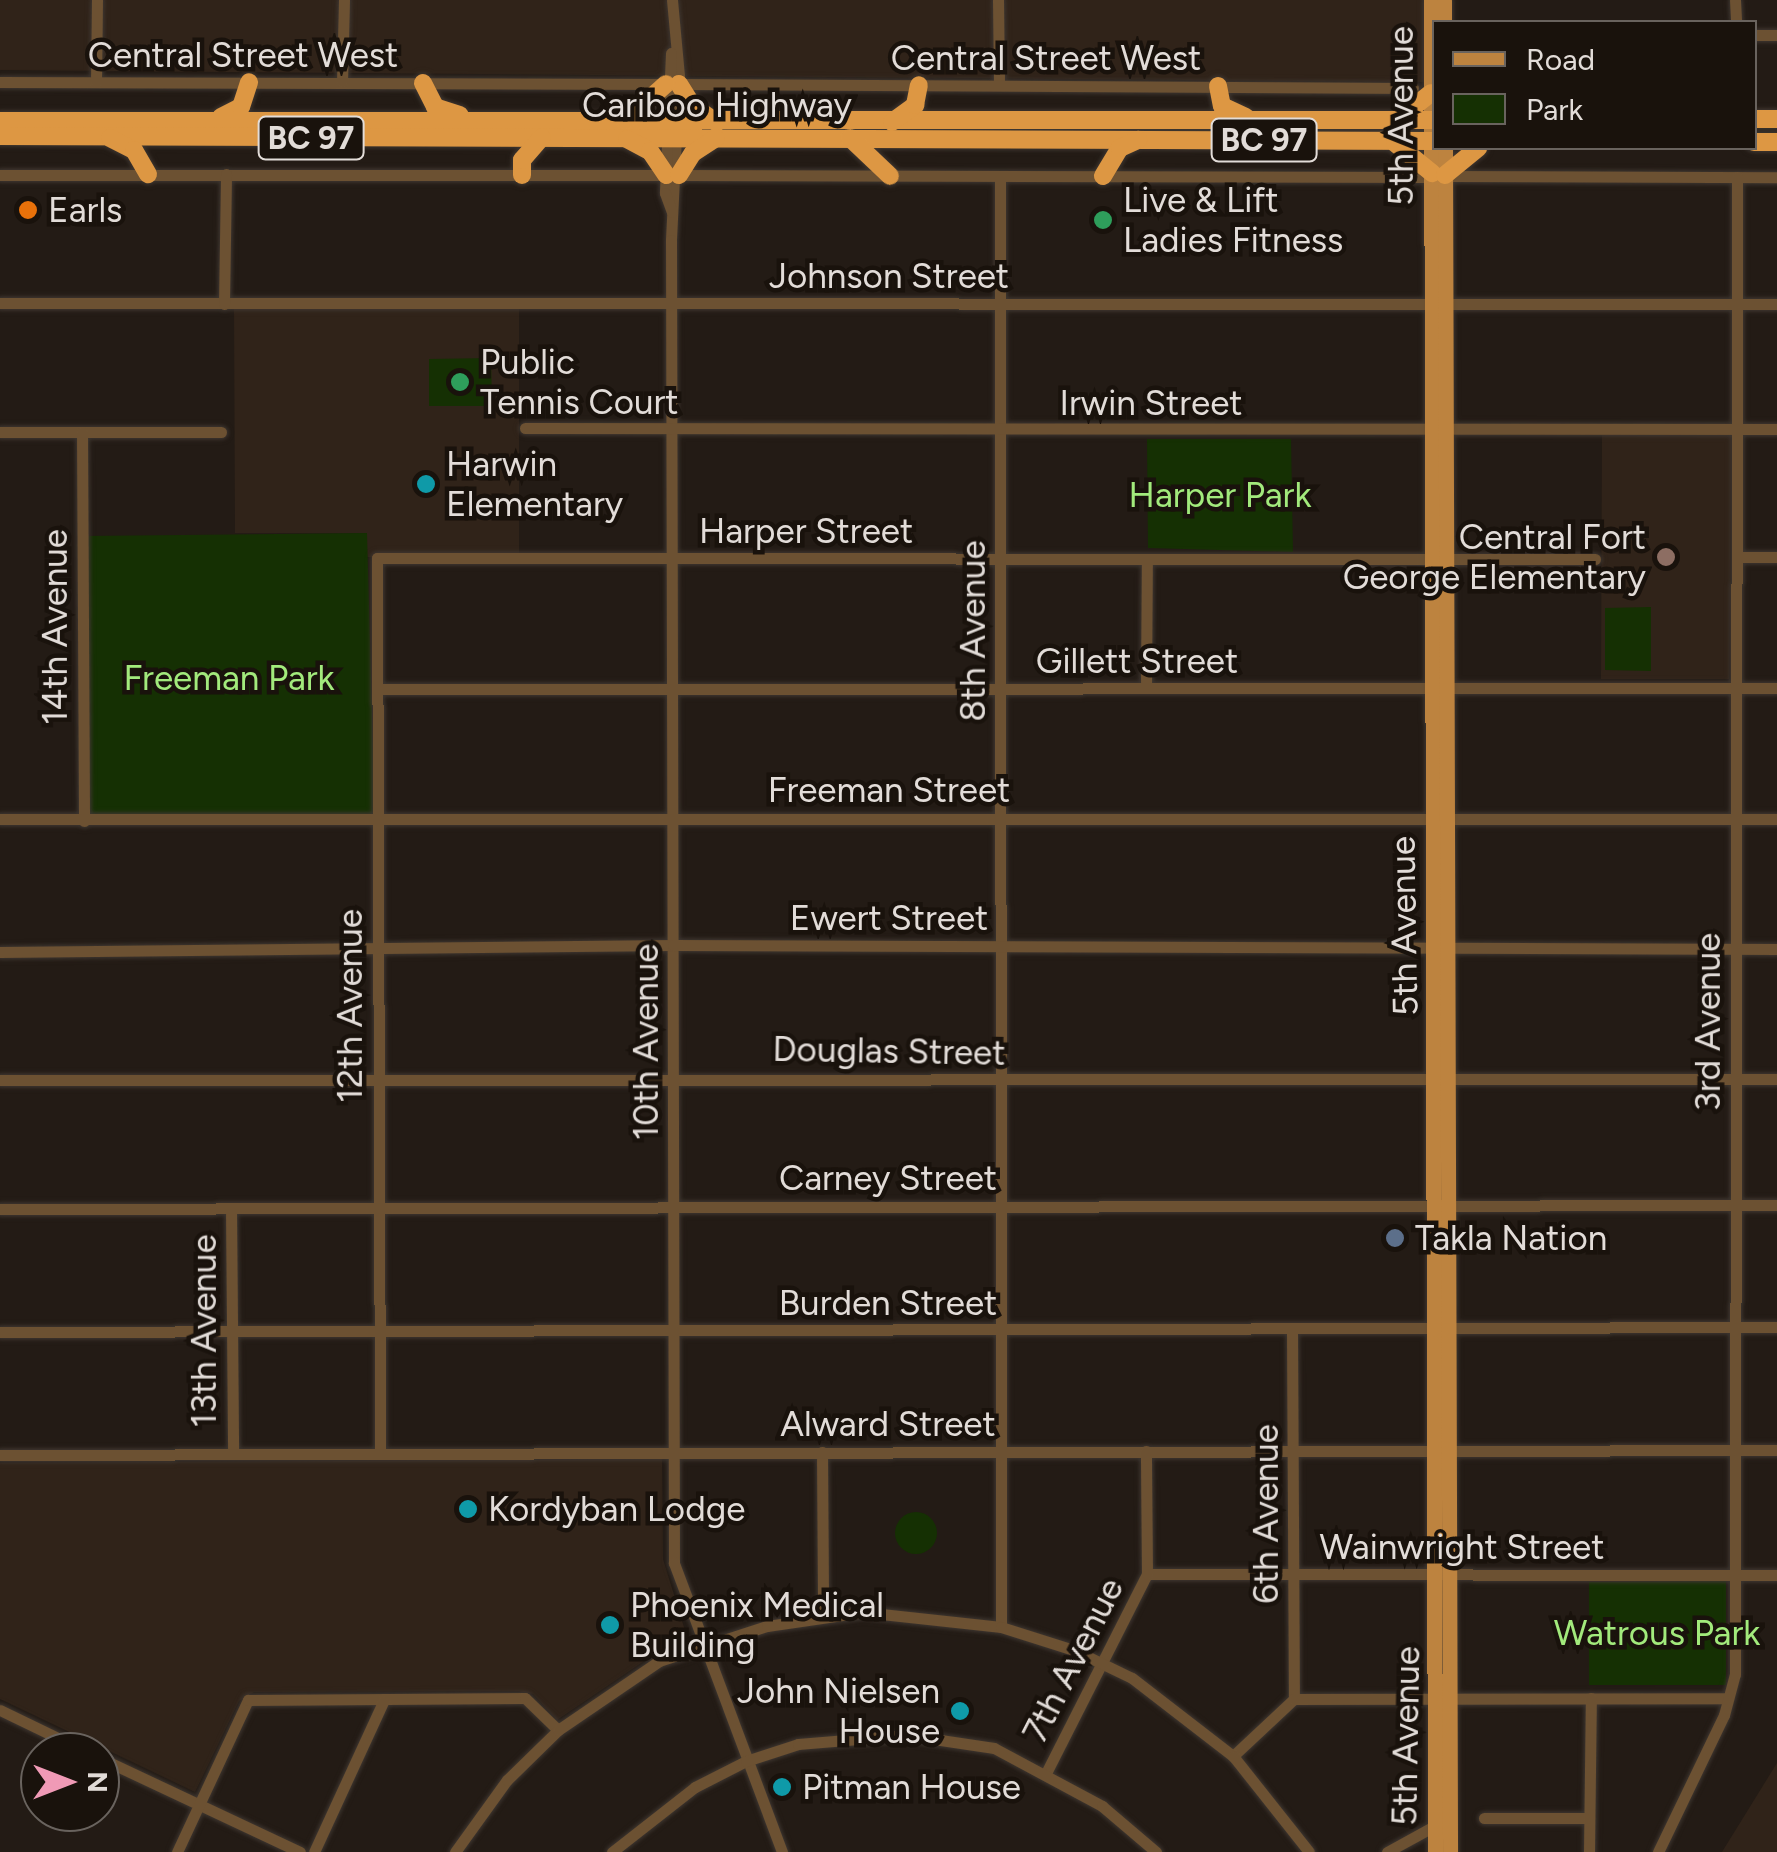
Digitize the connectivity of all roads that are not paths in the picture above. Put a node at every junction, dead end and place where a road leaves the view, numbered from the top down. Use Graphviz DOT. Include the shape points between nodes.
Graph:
graph roads {
  1 [pos="97,0"];
  2 [pos="344,0"];
  3 [pos="672,0"];
  4 [pos="998,0"];
  5 [pos="1432,49"];
  6 [pos="0,82"];
  7 [pos="96,82"];
  8 [pos="249,82"];
  9 [pos="342,82"];
  10 [pos="423,83"];
  11 [pos="672,84"];
  12 [pos="999,85"];
  13 [pos="919,86"];
  14 [pos="1218,86"];
  15 [pos="1422,90"];
  16 [pos="1396,120"];
  17 [pos="0,121"];
  18 [pos="203,121"];
  19 [pos="1261,121"];
  20 [pos="892,122"];
  21 [pos="1432,122"];
  22 [pos="498,130"];
  23 [pos="621,130"];
  24 [pos="672,130"];
  25 [pos="717,130"];
  26 [pos="1432,131"];
  27 [pos="1432,132"];
  28 [pos="1432,133"];
  29 [pos="0,136"];
  30 [pos="105,136"];
  31 [pos="542,137"];
  32 [pos="850,138"];
  33 [pos="1138,139"];
  34 [pos="1222,140"];
  35 [pos="1390,140"];
  36 [pos="1436,150"];
  37 [pos="1475,150"];
  38 [pos="522,167"];
  39 [pos="148,174"];
  40 [pos="226,174"];
  41 [pos="0,175"];
  42 [pos="672,175"];
  43 [pos="1438,175"];
  44 [pos="890,176"];
  45 [pos="1000,176"];
  46 [pos="1103,176"];
  47 [pos="1737,177"];
  48 [pos="1777,177"];
  49 [pos="0,303"];
  50 [pos="670,303"];
  51 [pos="224,304"];
  52 [pos="1001,304"];
  53 [pos="1439,304"];
  54 [pos="1737,304"];
  55 [pos="1777,304"];
  56 [pos="672,427"];
  57 [pos="525,428"];
  58 [pos="1737,429"];
  59 [pos="1777,429"];
  60 [pos="1001,430"];
  61 [pos="1439,430"];
  62 [pos="0,432"];
  63 [pos="82,432"];
  64 [pos="221,432"];
  65 [pos="1737,557"];
  66 [pos="377,558"];
  67 [pos="672,558"];
  68 [pos="1596,558"];
  69 [pos="1777,558"];
  70 [pos="1146,559"];
  71 [pos="1002,560"];
  72 [pos="1440,560"];
  73 [pos="672,688"];
  74 [pos="1002,688"];
  75 [pos="1146,688"];
  76 [pos="1440,688"];
  77 [pos="1737,688"];
  78 [pos="1777,688"];
  79 [pos="377,689"];
  80 [pos="672,817"];
  81 [pos="1001,818"];
  82 [pos="0,819"];
  83 [pos="378,819"];
  84 [pos="1441,819"];
  85 [pos="1736,819"];
  86 [pos="1777,819"];
  87 [pos="84,821"];
  88 [pos="673,945"];
  89 [pos="378,946"];
  90 [pos="1002,946"];
  91 [pos="1442,948"];
  92 [pos="1736,948"];
  93 [pos="1777,949"];
  94 [pos="0,952"];
  95 [pos="672,1076"];
  96 [pos="378,1079"];
  97 [pos="1442,1079"];
  98 [pos="0,1080"];
  99 [pos="1002,1080"];
  100 [pos="1736,1080"];
  101 [pos="1777,1080"];
  102 [pos="1442,1205"];
  103 [pos="1736,1205"];
  104 [pos="1777,1205"];
  105 [pos="674,1206"];
  106 [pos="1001,1206"];
  107 [pos="378,1207"];
  108 [pos="231,1208"];
  109 [pos="0,1209"];
  110 [pos="1735,1327"];
  111 [pos="1777,1327"];
  112 [pos="1292,1329"];
  113 [pos="1443,1329"];
  114 [pos="674,1330"];
  115 [pos="1001,1330"];
  116 [pos="0,1332"];
  117 [pos="380,1332"];
  118 [pos="232,1333"];
  119 [pos="1735,1450"];
  120 [pos="1777,1450"];
  121 [pos="674,1452"];
  122 [pos="822,1452"];
  123 [pos="1001,1452"];
  124 [pos="1146,1452"];
  125 [pos="1293,1452"];
  126 [pos="1444,1452"];
  127 [pos="380,1453"];
  128 [pos="0,1454"];
  129 [pos="233,1454"];
  130 [pos="1147,1574"];
  131 [pos="1294,1574"];
  132 [pos="1444,1574"];
  133 [pos="1735,1575"];
  134 [pos="1777,1575"];
  135 [pos="823,1615"];
  136 [pos="1001,1626"];
  137 [pos="700,1646"];
  138 [pos="1102,1663"];
  139 [pos="1294,1698"];
  140 [pos="1444,1698"];
  141 [pos="1591,1698"];
  142 [pos="1728,1698"];
  143 [pos="383,1702"];
  144 [pos="0,1710"];
  145 [pos="558,1730"];
  146 [pos="46,1732"];
  147 [pos="1234,1756"];
  148 [pos="746,1761"];
  149 [pos="120,1767"];
  150 [pos="1046,1773"];
  151 [pos="200,1805"];
  152 [pos="1484,1818"];
  153 [pos="1589,1818"];
  154 [pos="1444,1821"];
  155 [pos="177,1852"];
  156 [pos="300,1852"];
  157 [pos="314,1852"];
  158 [pos="455,1852"];
  159 [pos="612,1852"];
  160 [pos="782,1852"];
  161 [pos="1156,1852"];
  162 [pos="1309,1852"];
  163 [pos="1387,1852"];
  164 [pos="1435,1852"];
  165 [pos="1450,1852"];
  166 [pos="1589,1852"];
  167 [pos="1658,1852"];
  1 -- 7 [label="street"];
  2 -- 9 [label="street"];
  3 -- 11 [label="street, 10th Avenue"];
  4 -- 12 [label="street"];
  5 -- 15 [label="main road, 5th Avenue"];
  6 -- 7 [label="street, Central Street West"];
  7 -- 8 [label="street, Central Street West"];
  8 -- 9 [label="street, Central Street West"];
  8 -- 18 [label="highway" via="237,112"];
  9 -- 10 [label="street, Central Street West"];
  10 -- 11 [label="street, Central Street West"];
  10 -- 22 [label="highway" via="442,112"];
  11 -- 13 [label="street, Central Street West"];
  11 -- 23 [label="highway"];
  11 -- 24 [label="street, 10th Avenue"];
  11 -- 25 [label="highway"];
  12 -- 13 [label="street, Central Street West"];
  12 -- 14 [label="street, Central Street West"];
  13 -- 20 [label="highway" via="910,112"];
  14 -- 15 [label="street, Central Street West"];
  14 -- 19 [label="highway" via="1226,109"];
  15 -- 16 [label="highway"];
  15 -- 21 [label="main road, 5th Avenue"];
  16 -- 19 [label="highway, Cariboo Highway / BC 97"];
  16 -- 26 [label="highway, Cariboo Highway / BC 97"];
  17 -- 18 [label="highway, Cariboo Highway / BC 97"];
  18 -- 22 [label="highway, Cariboo Highway / BC 97"];
  19 -- 20 [label="highway, Cariboo Highway / BC 97"];
  20 -- 25 [label="highway, Cariboo Highway / BC 97"];
  22 -- 23 [label="highway, Cariboo Highway / BC 97"];
  22 -- 30 [label="highway, Cariboo Highway / BC 97"];
  22 -- 31 [label="highway, Cariboo Highway / BC 97"];
  22 -- 38 [label="highway"];
  23 -- 24 [label="highway, Cariboo Highway / BC 97"];
  23 -- 31 [label="highway, Cariboo Highway / BC 97"];
  23 -- 42 [label="highway"];
  24 -- 25 [label="highway, Cariboo Highway / BC 97"];
  24 -- 42 [label="street, 10th Avenue"];
  25 -- 32 [label="highway, Cariboo Highway / BC 97"];
  25 -- 42 [label="highway"];
  27 -- 34 [label="highway" via="1269,128"];
  28 -- 35 [label="highway, Cariboo Highway / BC 97"];
  29 -- 30 [label="highway, Cariboo Highway / BC 97"];
  30 -- 39 [label="highway" via="134,150"];
  31 -- 38 [label="highway"];
  32 -- 33 [label="highway, Cariboo Highway / BC 97"];
  32 -- 44 [label="highway"];
  33 -- 34 [label="highway, Cariboo Highway / BC 97"];
  33 -- 46 [label="highway" via="1120,148"];
  34 -- 35 [label="highway, Cariboo Highway / BC 97"];
  35 -- 43 [label="highway"];
  36 -- 43 [label="main road, 5th Avenue"];
  37 -- 43 [label="highway"];
  38 -- 40 [label="street"];
  38 -- 42 [label="street"];
  39 -- 40 [label="street"];
  39 -- 41 [label="street"];
  40 -- 51 [label="street"];
  42 -- 44 [label="street"];
  42 -- 50 [label="street, 10th Avenue"];
  43 -- 46 [label="street"];
  43 -- 47 [label="street"];
  43 -- 53 [label="main road, 5th Avenue"];
  44 -- 45 [label="street"];
  45 -- 46 [label="street"];
  45 -- 52 [label="street, 8th Avenue"];
  47 -- 48 [label="street"];
  47 -- 54 [label="street, 3rd Avenue"];
  49 -- 51 [label="street, Johnson Street"];
  50 -- 51 [label="street, Johnson Street"];
  50 -- 52 [label="street, Johnson Street"];
  50 -- 56 [label="street, 10th Avenue"];
  52 -- 53 [label="street, Johnson Street"];
  52 -- 60 [label="street, 8th Avenue"];
  53 -- 54 [label="street, Johnson Street"];
  53 -- 61 [label="main road, 5th Avenue"];
  54 -- 55 [label="street, Johnson Street"];
  54 -- 58 [label="street, 3rd Avenue"];
  56 -- 57 [label="street, Irwin Street"];
  56 -- 60 [label="street, Irwin Street"];
  56 -- 67 [label="street, 10th Avenue"];
  58 -- 59 [label="street, Irwin Street"];
  58 -- 61 [label="street, Irwin Street"];
  58 -- 65 [label="street, 3rd Avenue"];
  60 -- 61 [label="street, Irwin Street"];
  60 -- 71 [label="street, 8th Avenue"];
  61 -- 72 [label="main road, 5th Avenue"];
  62 -- 63 [label="street"];
  63 -- 64 [label="street"];
  63 -- 87 [label="street, 14th Avenue"];
  65 -- 69 [label="street"];
  65 -- 77 [label="street, 3rd Avenue"];
  66 -- 67 [label="street, Harper Street"];
  66 -- 79 [label="street, 12th Avenue"];
  67 -- 71 [label="street, Harper Street"];
  67 -- 73 [label="street, 10th Avenue"];
  68 -- 72 [label="street, Harper Street"];
  70 -- 71 [label="street, Harper Street"];
  70 -- 72 [label="street, Harper Street"];
  70 -- 75 [label="street"];
  71 -- 74 [label="street, 8th Avenue"];
  72 -- 76 [label="main road, 5th Avenue"];
  73 -- 74 [label="street, Gillett Street"];
  73 -- 79 [label="street, Gillett Street"];
  73 -- 80 [label="street, 10th Avenue"];
  74 -- 75 [label="street, Gillett Street"];
  74 -- 81 [label="street, 8th Avenue"];
  75 -- 76 [label="street, Gillett Street"];
  76 -- 77 [label="street, Gillett Street"];
  76 -- 84 [label="main road, 5th Avenue"];
  77 -- 78 [label="street, Gillett Street"];
  77 -- 85 [label="street, 3rd Avenue"];
  79 -- 83 [label="street, 12th Avenue"];
  80 -- 81 [label="street, Freeman Street"];
  80 -- 83 [label="street, Freeman Street"];
  80 -- 88 [label="street, 10th Avenue"];
  81 -- 84 [label="street, Freeman Street"];
  81 -- 90 [label="street, 8th Avenue"];
  82 -- 87 [label="street, Freeman Street"];
  83 -- 87 [label="street, Freeman Street"];
  83 -- 89 [label="street, 12th Avenue"];
  84 -- 85 [label="street, Freeman Street"];
  84 -- 91 [label="main road, 5th Avenue"];
  85 -- 86 [label="street, Freeman Street"];
  85 -- 92 [label="street, 3rd Avenue"];
  88 -- 89 [label="street, Ewert Street"];
  88 -- 90 [label="street, Ewert Street"];
  88 -- 95 [label="street, 10th Avenue"];
  89 -- 94 [label="street, Ewert Street"];
  89 -- 96 [label="street, 12th Avenue"];
  90 -- 91 [label="street, Ewert Street"];
  90 -- 99 [label="street, 8th Avenue"];
  91 -- 92 [label="street, Ewert Street"];
  91 -- 97 [label="main road, 5th Avenue"];
  92 -- 93 [label="street, Ewert Street"];
  92 -- 100 [label="street, 3rd Avenue"];
  95 -- 96 [label="street, Douglas Street"];
  95 -- 99 [label="street, Douglas Street"];
  95 -- 105 [label="street, 10th Avenue"];
  96 -- 98 [label="street, Douglas Street"];
  96 -- 107 [label="street, 12th Avenue"];
  97 -- 99 [label="street, Douglas Street"];
  97 -- 100 [label="street, Douglas Street"];
  97 -- 102 [label="main road, 5th Avenue"];
  99 -- 106 [label="street, 8th Avenue"];
  100 -- 101 [label="street, Douglas Street"];
  100 -- 103 [label="street, 3rd Avenue"];
  102 -- 103 [label="street, Carney Street"];
  102 -- 106 [label="street, Carney Street"];
  102 -- 113 [label="main road, 5th Avenue"];
  103 -- 104 [label="street, Carney Street"];
  103 -- 110 [label="street, 3rd Avenue"];
  105 -- 106 [label="street, Carney Street"];
  105 -- 107 [label="street, Carney Street"];
  105 -- 114 [label="street, 10th Avenue"];
  106 -- 115 [label="street, 8th Avenue"];
  107 -- 108 [label="street, Carney Street"];
  107 -- 117 [label="street, 12th Avenue"];
  108 -- 109 [label="street, Carney Street"];
  108 -- 118 [label="street, 13th Avenue"];
  110 -- 111 [label="street, Burden Street"];
  110 -- 113 [label="street, Burden Street"];
  110 -- 119 [label="street, 3rd Avenue"];
  112 -- 113 [label="street, Burden Street"];
  112 -- 115 [label="street, Burden Street"];
  112 -- 125 [label="street, 6th Avenue"];
  113 -- 126 [label="main road, 5th Avenue"];
  114 -- 115 [label="street, Burden Street"];
  114 -- 117 [label="street, Burden Street"];
  114 -- 121 [label="street, 10th Avenue"];
  115 -- 123 [label="street, 8th Avenue"];
  116 -- 118 [label="street, Burden Street"];
  117 -- 118 [label="street, Burden Street"];
  117 -- 127 [label="street, 12th Avenue"];
  118 -- 129 [label="street, 13th Avenue"];
  119 -- 120 [label="street, Alward Street"];
  119 -- 126 [label="street, Alward Street"];
  119 -- 133 [label="street, 3rd Avenue"];
  121 -- 122 [label="street, Alward Street"];
  121 -- 127 [label="street, Alward Street"];
  121 -- 137 [label="street, 10th Avenue" via="675,1574"];
  122 -- 123 [label="street, Alward Street"];
  122 -- 135 [label="street"];
  123 -- 124 [label="street, Alward Street"];
  123 -- 136 [label="street, 8th Avenue"];
  124 -- 125 [label="street, Alward Street"];
  124 -- 130 [label="street, 7th Avenue"];
  125 -- 126 [label="street, Alward Street"];
  125 -- 131 [label="street, 6th Avenue"];
  126 -- 132 [label="main road, 5th Avenue"];
  127 -- 129 [label="street, Alward Street"];
  128 -- 129 [label="street, Alward Street"];
  130 -- 131 [label="street, Wainwright Street"];
  130 -- 138 [label="street, 7th Avenue"];
  131 -- 132 [label="street, Wainwright Street"];
  131 -- 139 [label="street, 6th Avenue"];
  132 -- 133 [label="street, Wainwright Street"];
  132 -- 140 [label="main road, 5th Avenue"];
  133 -- 134 [label="street, Wainwright Street"];
  133 -- 142 [label="street, 3rd Avenue"];
  135 -- 136 [label="street" via="914,1613"];
  135 -- 137 [label="street"];
  136 -- 138 [label="street"];
  137 -- 145 [label="street" via="659,1661"];
  137 -- 148 [label="street, 10th Avenue"];
  138 -- 147 [label="street" via="1158,1694"];
  138 -- 150 [label="street, 7th Avenue"];
  139 -- 140 [label="street"];
  139 -- 147 [label="street"];
  140 -- 141 [label="street"];
  140 -- 154 [label="main road, 5th Avenue"];
  141 -- 142 [label="street"];
  141 -- 153 [label="street"];
  142 -- 167 [label="street, 3rd Avenue"];
  143 -- 145 [label="street" via="525,1698"];
  143 -- 151 [label="street" via="248,1700"];
  143 -- 157 [label="street"];
  144 -- 146 [label="street"];
  145 -- 158 [label="street" via="492,1798"];
  147 -- 162 [label="street"];
  148 -- 150 [label="street" via="798,1744 907,1734 994,1748"];
  148 -- 159 [label="street" via="678,1798"];
  148 -- 160 [label="street, 10th Avenue"];
  149 -- 151 [label="street"];
  150 -- 161 [label="street" via="1102,1806"];
  151 -- 155 [label="street"];
  151 -- 156 [label="street"];
  152 -- 153 [label="street"];
  153 -- 166 [label="street"];
  154 -- 163 [label="street"];
  154 -- 164 [label="main road, 5th Avenue"];
  154 -- 165 [label="main road, 5th Avenue"];
}
